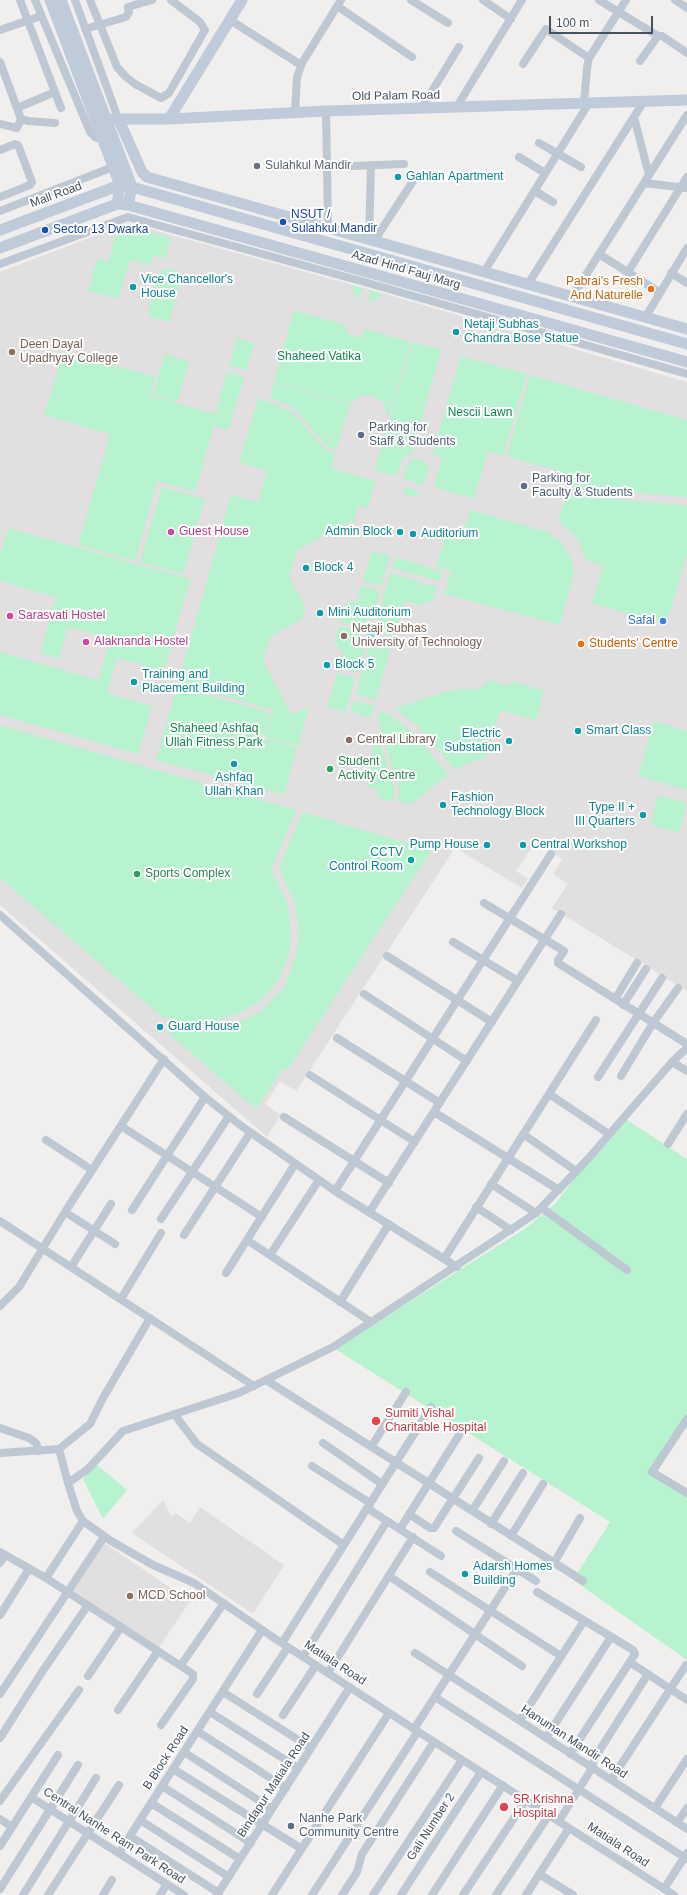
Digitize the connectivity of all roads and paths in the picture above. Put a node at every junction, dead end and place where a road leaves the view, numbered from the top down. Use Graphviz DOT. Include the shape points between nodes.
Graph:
graph roads {
  1 [pos="20,0"];
  2 [pos="35,0"];
  3 [pos="50,0"];
  4 [pos="61,0"];
  5 [pos="74,0"];
  6 [pos="90,0"];
  7 [pos="152,0"];
  8 [pos="171,0"];
  9 [pos="242,0"];
  10 [pos="411,0"];
  11 [pos="483,0"];
  12 [pos="522,0"];
  13 [pos="599,0"];
  14 [pos="626,0"];
  15 [pos="675,0"];
  16 [pos="339,3"];
  17 [pos="126,4"];
  18 [pos="687,8"];
  19 [pos="618,12"];
  20 [pos="41,16"];
  21 [pos="511,19"];
  22 [pos="230,20"];
  23 [pos="28,21"];
  24 [pos="448,23"];
  25 [pos="99,25"];
  26 [pos="85,29"];
  27 [pos="0,30"];
  28 [pos="658,36"];
  29 [pos="459,47"];
  30 [pos="687,53"];
  31 [pos="412,57"];
  32 [pos="589,58"];
  33 [pos="640,61"];
  34 [pos="0,62"];
  35 [pos="523,64"];
  36 [pos="301,65"];
  37 [pos="55,92"];
  38 [pos="687,100"];
  39 [pos="644,101"];
  40 [pos="587,103"];
  41 [pos="17,108"];
  42 [pos="61,108"];
  43 [pos="456,108"];
  44 [pos="422,109"];
  45 [pos="326,111"];
  46 [pos="295,112"];
  47 [pos="687,115"];
  48 [pos="634,117"];
  49 [pos="118,118"];
  50 [pos="22,119"];
  51 [pos="106,119"];
  52 [pos="169,119"];
  53 [pos="55,123"];
  54 [pos="0,124"];
  55 [pos="17,128"];
  56 [pos="103,140"];
  57 [pos="539,143"];
  58 [pos="17,144"];
  59 [pos="0,150"];
  60 [pos="558,153"];
  61 [pos="519,158"];
  62 [pos="404,164"];
  63 [pos="371,165"];
  64 [pos="113,167"];
  65 [pos="327,167"];
  66 [pos="581,167"];
  67 [pos="545,173"];
  68 [pos="417,174"];
  69 [pos="649,175"];
  70 [pos="687,177"];
  71 [pos="644,183"];
  72 [pos="120,185"];
  73 [pos="132,187"];
  74 [pos="684,188"];
  75 [pos="535,190"];
  76 [pos="0,197"];
  77 [pos="553,202"];
  78 [pos="123,205"];
  79 [pos="0,212"];
  80 [pos="328,228"];
  81 [pos="0,230"];
  82 [pos="372,240"];
  83 [pos="0,248"];
  84 [pos="687,248"];
  85 [pos="599,254"];
  86 [pos="0,264"];
  87 [pos="484,272"];
  88 [pos="628,272"];
  89 [pos="671,273"];
  90 [pos="687,283"];
  91 [pos="528,284"];
  92 [pos="660,292"];
  93 [pos="572,297"];
  94 [pos="645,318"];
  95 [pos="687,329"];
  96 [pos="687,344"];
  97 [pos="687,362"];
  98 [pos="687,374"];
  99 [pos="551,854"];
  100 [pos="484,903"];
  101 [pos="561,914"];
  102 [pos="0,915"];
  103 [pos="510,918"];
  104 [pos="545,940"];
  105 [pos="453,942"];
  106 [pos="387,956"];
  107 [pos="482,960"];
  108 [pos="637,963"];
  109 [pos="646,969"];
  110 [pos="662,978"];
  111 [pos="518,981"];
  112 [pos="678,988"];
  113 [pos="364,994"];
  114 [pos="456,999"];
  115 [pos="615,999"];
  116 [pos="623,1005"];
  117 [pos="639,1014"];
  118 [pos="596,1020"];
  119 [pos="492,1022"];
  120 [pos="653,1023"];
  121 [pos="337,1038"];
  122 [pos="431,1038"];
  123 [pos="687,1044"];
  124 [pos="687,1048"];
  125 [pos="164,1059"];
  126 [pos="467,1061"];
  127 [pos="672,1062"];
  128 [pos="687,1071"];
  129 [pos="310,1075"];
  130 [pos="621,1076"];
  131 [pos="598,1077"];
  132 [pos="404,1080"];
  133 [pos="549,1094"];
  134 [pos="206,1097"];
  135 [pos="440,1103"];
  136 [pos="434,1112"];
  137 [pos="687,1114"];
  138 [pos="229,1116"];
  139 [pos="284,1116"];
  140 [pos="380,1119"];
  141 [pos="121,1126"];
  142 [pos="250,1132"];
  143 [pos="523,1134"];
  144 [pos="609,1134"];
  145 [pos="46,1140"];
  146 [pos="415,1142"];
  147 [pos="668,1144"];
  148 [pos="167,1156"];
  149 [pos="508,1158"];
  150 [pos="354,1161"];
  151 [pos="295,1164"];
  152 [pos="92,1170"];
  153 [pos="576,1171"];
  154 [pos="191,1172"];
  155 [pos="319,1180"];
  156 [pos="389,1183"];
  157 [pos="491,1184"];
  158 [pos="215,1187"];
  159 [pos="558,1190"];
  160 [pos="335,1191"];
  161 [pos="111,1204"];
  162 [pos="476,1207"];
  163 [pos="132,1210"];
  164 [pos="370,1211"];
  165 [pos="539,1211"];
  166 [pos="65,1212"];
  167 [pos="262,1217"];
  168 [pos="161,1219"];
  169 [pos="0,1221"];
  170 [pos="389,1224"];
  171 [pos="511,1230"];
  172 [pos="94,1231"];
  173 [pos="161,1233"];
  174 [pos="184,1235"];
  175 [pos="247,1240"];
  176 [pos="115,1244"];
  177 [pos="41,1249"];
  178 [pos="270,1255"];
  179 [pos="444,1259"];
  180 [pos="71,1267"];
  181 [pos="457,1267"];
  182 [pos="626,1270"];
  183 [pos="226,1273"];
  184 [pos="121,1299"];
  185 [pos="340,1302"];
  186 [pos="0,1306"];
  187 [pos="150,1318"];
  188 [pos="371,1322"];
  189 [pos="266,1380"];
  190 [pos="254,1386"];
  191 [pos="406,1392"];
  192 [pos="431,1407"];
  193 [pos="174,1414"];
  194 [pos="687,1418"];
  195 [pos="0,1428"];
  196 [pos="461,1432"];
  197 [pos="322,1443"];
  198 [pos="371,1447"];
  199 [pos="59,1449"];
  200 [pos="39,1451"];
  201 [pos="0,1453"];
  202 [pos="479,1458"];
  203 [pos="504,1461"];
  204 [pos="396,1462"];
  205 [pos="312,1466"];
  206 [pos="523,1473"];
  207 [pos="68,1483"];
  208 [pos="428,1483"];
  209 [pos="382,1484"];
  210 [pos="543,1484"];
  211 [pos="687,1493"];
  212 [pos="452,1498"];
  213 [pos="369,1506"];
  214 [pos="472,1511"];
  215 [pos="409,1514"];
  216 [pos="580,1518"];
  217 [pos="83,1521"];
  218 [pos="387,1521"];
  219 [pos="491,1524"];
  220 [pos="400,1529"];
  221 [pos="456,1531"];
  222 [pos="511,1536"];
  223 [pos="104,1537"];
  224 [pos="413,1537"];
  225 [pos="344,1545"];
  226 [pos="3,1554"];
  227 [pos="441,1556"];
  228 [pos="554,1562"];
  229 [pos="0,1563"];
  230 [pos="30,1569"];
  231 [pos="517,1569"];
  232 [pos="430,1572"];
  233 [pos="389,1576"];
  234 [pos="46,1578"];
  235 [pos="536,1581"];
  236 [pos="583,1581"];
  237 [pos="67,1592"];
  238 [pos="537,1592"];
  239 [pos="224,1603"];
  240 [pos="88,1605"];
  241 [pos="490,1610"];
  242 [pos="0,1614"];
  243 [pos="584,1621"];
  244 [pos="121,1627"];
  245 [pos="262,1630"];
  246 [pos="474,1635"];
  247 [pos="610,1638"];
  248 [pos="285,1645"];
  249 [pos="158,1651"];
  250 [pos="415,1653"];
  251 [pos="561,1656"];
  252 [pos="303,1657"];
  253 [pos="631,1663"];
  254 [pos="181,1665"];
  255 [pos="316,1665"];
  256 [pos="686,1665"];
  257 [pos="522,1666"];
  258 [pos="328,1673"];
  259 [pos="648,1674"];
  260 [pos="448,1675"];
  261 [pos="88,1676"];
  262 [pos="350,1687"];
  263 [pos="670,1689"];
  264 [pos="79,1690"];
  265 [pos="223,1692"];
  266 [pos="0,1694"];
  267 [pos="257,1694"];
  268 [pos="435,1697"];
  269 [pos="687,1700"];
  270 [pos="118,1710"];
  271 [pos="210,1712"];
  272 [pos="389,1713"];
  273 [pos="283,1715"];
  274 [pos="520,1720"];
  275 [pos="161,1725"];
  276 [pos="416,1730"];
  277 [pos="197,1731"];
  278 [pos="0,1738"];
  279 [pos="546,1738"];
  280 [pos="434,1742"];
  281 [pos="312,1748"];
  282 [pos="184,1752"];
  283 [pos="570,1754"];
  284 [pos="58,1755"];
  285 [pos="687,1759"];
  286 [pos="462,1760"];
  287 [pos="78,1765"];
  288 [pos="298,1768"];
  289 [pos="592,1768"];
  290 [pos="173,1769"];
  291 [pos="481,1772"];
  292 [pos="96,1778"];
  293 [pos="611,1780"];
  294 [pos="119,1785"];
  295 [pos="503,1785"];
  296 [pos="162,1786"];
  297 [pos="286,1788"];
  298 [pos="579,1789"];
  299 [pos="31,1797"];
  300 [pos="526,1800"];
  301 [pos="0,1801"];
  302 [pos="151,1803"];
  303 [pos="655,1808"];
  304 [pos="687,1808"];
  305 [pos="50,1809"];
  306 [pos="272,1809"];
  307 [pos="549,1815"];
  308 [pos="0,1819"];
  309 [pos="140,1820"];
  310 [pos="70,1821"];
  311 [pos="559,1821"];
  312 [pos="677,1823"];
  313 [pos="262,1825"];
  314 [pos="12,1827"];
  315 [pos="569,1828"];
  316 [pos="687,1829"];
  317 [pos="88,1833"];
  318 [pos="130,1836"];
  319 [pos="251,1843"];
  320 [pos="0,1846"];
  321 [pos="302,1849"];
  322 [pos="119,1853"];
  323 [pos="686,1857"];
  324 [pos="240,1859"];
  325 [pos="540,1874"];
  326 [pos="229,1877"];
  327 [pos="112,1880"];
  328 [pos="167,1884"];
  329 [pos="0,1889"];
  330 [pos="664,1889"];
  331 [pos="218,1894"];
  332 [pos="23,1895"];
  333 [pos="48,1895"];
  334 [pos="103,1895"];
  335 [pos="160,1895"];
  336 [pos="184,1895"];
  337 [pos="272,1895"];
  338 [pos="312,1895"];
  339 [pos="342,1895"];
  340 [pos="373,1895"];
  341 [pos="400,1895"];
  342 [pos="432,1895"];
  343 [pos="463,1895"];
  344 [pos="496,1895"];
  345 [pos="526,1895"];
  346 [pos="573,1895"];
  347 [pos="674,1895"];
  1 -- 23 [label="street"];
  2 -- 20 [label="street"];
  3 -- 56 [label="street"];
  4 -- 51 [label="street"];
  5 -- 26 [label="street"];
  6 -- 25 [label="street"];
  7 -- 17 [label="street"];
  8 -- 25 [label="street" via="200,22 205,30 169,93 161,98 125,76 114,60"];
  9 -- 22 [label="street"];
  10 -- 24 [label="street"];
  11 -- 21 [label="street"];
  12 -- 21 [label="street"];
  13 -- 19 [label="street"];
  14 -- 19 [label="street"];
  15 -- 18 [label="street"];
  16 -- 31 [label="street"];
  16 -- 36 [label="street"];
  17 -- 25 [label="street" via="129,12 126,17"];
  19 -- 28 [label="street"];
  19 -- 32 [label="street"];
  20 -- 23 [label="street"];
  20 -- 56 [label="street" via="90,132"];
  21 -- 43 [label="street"];
  22 -- 36 [label="street"];
  22 -- 52 [label="street"];
  23 -- 27 [label="street"];
  23 -- 37 [label="street"];
  25 -- 26 [label="street"];
  26 -- 49 [label="street"];
  28 -- 30 [label="street" via="662,36"];
  28 -- 33 [label="street"];
  29 -- 44 [label="street"];
  32 -- 35 [label="street" via="546,29"];
  32 -- 40 [label="street" via="586,68"];
  34 -- 41 [label="street"];
  36 -- 46 [label="street" via="297,78"];
  37 -- 41 [label="street"];
  37 -- 42 [label="street"];
  38 -- 39 [label="street, Old Palam Road"];
  39 -- 40 [label="street, Old Palam Road"];
  39 -- 48 [label="street"];
  40 -- 43 [label="street, Old Palam Road"];
  40 -- 60 [label="street"];
  41 -- 50 [label="street"];
  43 -- 44 [label="street, Old Palam Road"];
  44 -- 45 [label="street, Old Palam Road"];
  45 -- 46 [label="street, Old Palam Road"];
  45 -- 65 [label="street"];
  46 -- 52 [label="street, Old Palam Road"];
  47 -- 69 [label="street"];
  48 -- 69 [label="street"];
  48 -- 91 [label="street"];
  49 -- 51 [label="street, Old Palam Road"];
  49 -- 52 [label="street, Old Palam Road"];
  49 -- 80 [label="street" via="141,170 147,177"];
  50 -- 53 [label="street"];
  50 -- 55 [label="street"];
  51 -- 73 [label="street"];
  54 -- 55 [label="street"];
  55 -- 58 [label="street"];
  56 -- 64 [label="street"];
  57 -- 60 [label="street"];
  58 -- 59 [label="street"];
  58 -- 76 [label="street" via="32,184"];
  60 -- 66 [label="street"];
  60 -- 67 [label="street"];
  61 -- 67 [label="street"];
  62 -- 63 [label="street"];
  63 -- 65 [label="street"];
  63 -- 82 [label="street"];
  64 -- 72 [label="street"];
  64 -- 79 [label="street"];
  65 -- 80 [label="street"];
  67 -- 75 [label="street"];
  68 -- 82 [label="street"];
  69 -- 71 [label="street"];
  70 -- 74 [label="street"];
  71 -- 74 [label="street"];
  71 -- 85 [label="street"];
  72 -- 73 [label="street, Azad Hind Fauj Marg"];
  72 -- 78 [label="street"];
  72 -- 81 [label="street, Mall Road"];
  73 -- 78 [label="street"];
  73 -- 96 [label="street, Azad Hind Fauj Marg"];
  74 -- 88 [label="street"];
  75 -- 77 [label="street"];
  75 -- 87 [label="street"];
  78 -- 83 [label="street"];
  78 -- 97 [label="street, Azad Hind Fauj Marg"];
  80 -- 82 [label="street"];
  82 -- 87 [label="street"];
  84 -- 89 [label="street"];
  85 -- 88 [label="street"];
  85 -- 93 [label="street"];
  86 -- 98 [label="street" via="128,217"];
  87 -- 91 [label="street"];
  88 -- 92 [label="street"];
  89 -- 90 [label="street"];
  89 -- 92 [label="street"];
  91 -- 93 [label="street"];
  92 -- 94 [label="street"];
  93 -- 94 [label="street"];
  94 -- 95 [label="street"];
  99 -- 103 [label="street"];
  100 -- 103 [label="street"];
  101 -- 104 [label="street"];
  102 -- 125 [label="street"];
  103 -- 104 [label="street"];
  103 -- 107 [label="street"];
  104 -- 111 [label="street"];
  104 -- 115 [label="street" via="564,950 558,963"];
  105 -- 107 [label="street"];
  106 -- 114 [label="street"];
  107 -- 111 [label="street"];
  107 -- 114 [label="street"];
  108 -- 115 [label="street"];
  109 -- 116 [label="street"];
  110 -- 117 [label="street"];
  111 -- 119 [label="street"];
  112 -- 120 [label="street"];
  113 -- 122 [label="street"];
  114 -- 119 [label="street"];
  114 -- 122 [label="street"];
  115 -- 116 [label="street"];
  116 -- 117 [label="street"];
  117 -- 120 [label="street"];
  117 -- 131 [label="street"];
  118 -- 133 [label="street"];
  119 -- 126 [label="street"];
  120 -- 123 [label="street"];
  120 -- 130 [label="street"];
  121 -- 132 [label="street"];
  122 -- 126 [label="street"];
  122 -- 132 [label="street"];
  124 -- 127 [label="street"];
  125 -- 134 [label="street"];
  125 -- 141 [label="street"];
  126 -- 135 [label="street"];
  127 -- 128 [label="street"];
  127 -- 144 [label="street"];
  129 -- 140 [label="street"];
  132 -- 135 [label="street"];
  132 -- 140 [label="street"];
  133 -- 143 [label="street"];
  133 -- 144 [label="street"];
  134 -- 138 [label="street"];
  134 -- 148 [label="street"];
  135 -- 136 [label="street"];
  136 -- 146 [label="street"];
  136 -- 149 [label="street"];
  137 -- 147 [label="street"];
  138 -- 142 [label="street"];
  138 -- 154 [label="street"];
  139 -- 150 [label="street"];
  140 -- 146 [label="street"];
  140 -- 150 [label="street"];
  141 -- 148 [label="street"];
  141 -- 152 [label="street"];
  142 -- 151 [label="street"];
  142 -- 158 [label="street"];
  143 -- 149 [label="street"];
  143 -- 153 [label="street"];
  144 -- 153 [label="street"];
  145 -- 152 [label="street"];
  146 -- 156 [label="street"];
  148 -- 154 [label="street"];
  148 -- 163 [label="street"];
  149 -- 157 [label="street"];
  149 -- 159 [label="street"];
  150 -- 156 [label="street"];
  150 -- 160 [label="street"];
  151 -- 155 [label="street"];
  151 -- 167 [label="street"];
  152 -- 166 [label="street"];
  153 -- 159 [label="street"];
  154 -- 158 [label="street"];
  154 -- 168 [label="street"];
  155 -- 160 [label="street"];
  155 -- 178 [label="street"];
  156 -- 164 [label="street"];
  157 -- 162 [label="street"];
  157 -- 165 [label="street"];
  158 -- 167 [label="street"];
  158 -- 174 [label="street"];
  159 -- 165 [label="street"];
  160 -- 164 [label="street"];
  161 -- 172 [label="street"];
  162 -- 171 [label="street"];
  162 -- 179 [label="street"];
  164 -- 170 [label="street"];
  165 -- 171 [label="street"];
  165 -- 182 [label="street"];
  166 -- 172 [label="street"];
  166 -- 177 [label="street"];
  167 -- 175 [label="street"];
  169 -- 177 [label="street"];
  170 -- 179 [label="street"];
  170 -- 185 [label="street"];
  171 -- 181 [label="street"];
  172 -- 176 [label="street"];
  172 -- 180 [label="street"];
  173 -- 184 [label="street"];
  175 -- 178 [label="street"];
  175 -- 183 [label="street"];
  177 -- 180 [label="street"];
  177 -- 186 [label="street" via="19,1286"];
  178 -- 185 [label="street"];
  179 -- 181 [label="street"];
  180 -- 184 [label="street"];
  181 -- 188 [label="street"];
  184 -- 187 [label="street"];
  185 -- 188 [label="street"];
  187 -- 190 [label="street"];
  187 -- 199 [label="street" via="90,1424"];
  188 -- 189 [label="street" via="334,1347"];
  189 -- 190 [label="street"];
  189 -- 198 [label="street"];
  190 -- 193 [label="street"];
  191 -- 198 [label="street"];
  192 -- 204 [label="street"];
  193 -- 207 [label="street" via="123,1431 88,1469"];
  193 -- 225 [label="street" via="198,1444"];
  194 -- 211 [label="street" via="652,1472"];
  195 -- 200 [label="street" via="33,1440"];
  196 -- 208 [label="street"];
  197 -- 209 [label="street"];
  198 -- 204 [label="street"];
  199 -- 200 [label="street"];
  199 -- 207 [label="street"];
  200 -- 201 [label="street"];
  202 -- 212 [label="street"];
  203 -- 214 [label="street"];
  204 -- 208 [label="street"];
  204 -- 209 [label="street"];
  205 -- 213 [label="street"];
  206 -- 219 [label="street"];
  207 -- 217 [label="street"];
  208 -- 212 [label="street"];
  208 -- 215 [label="street"];
  209 -- 213 [label="street"];
  210 -- 222 [label="street"];
  212 -- 214 [label="street"];
  212 -- 215 [label="street" via="434,1528"];
  213 -- 218 [label="street"];
  213 -- 225 [label="street"];
  214 -- 219 [label="street"];
  215 -- 220 [label="street"];
  216 -- 228 [label="street"];
  217 -- 223 [label="street, Matiala Road"];
  217 -- 234 [label="street"];
  218 -- 220 [label="street"];
  218 -- 252 [label="street"];
  219 -- 222 [label="street"];
  220 -- 224 [label="street"];
  221 -- 231 [label="street"];
  222 -- 228 [label="street"];
  223 -- 237 [label="street"];
  223 -- 239 [label="street, Matiala Road" via="153,1565 188,1579"];
  224 -- 227 [label="street"];
  224 -- 233 [label="street"];
  225 -- 248 [label="street"];
  226 -- 229 [label="street"];
  226 -- 230 [label="street"];
  228 -- 236 [label="street"];
  230 -- 234 [label="street"];
  230 -- 242 [label="street"];
  231 -- 235 [label="street"];
  231 -- 241 [label="street"];
  232 -- 241 [label="street"];
  233 -- 246 [label="street"];
  233 -- 258 [label="street"];
  234 -- 237 [label="street"];
  237 -- 240 [label="street"];
  237 -- 266 [label="street"];
  238 -- 243 [label="street"];
  239 -- 245 [label="street, Matiala Road"];
  239 -- 254 [label="street"];
  240 -- 244 [label="street"];
  240 -- 278 [label="street"];
  241 -- 246 [label="street"];
  241 -- 251 [label="street"];
  243 -- 247 [label="street"];
  243 -- 251 [label="street"];
  244 -- 249 [label="street"];
  244 -- 261 [label="street"];
  245 -- 248 [label="street, Matiala Road"];
  245 -- 265 [label="street, B Block Road"];
  246 -- 257 [label="street"];
  246 -- 260 [label="street"];
  247 -- 253 [label="street" via="632,1650 635,1656"];
  247 -- 279 [label="street"];
  248 -- 252 [label="street, Matiala Road"];
  248 -- 267 [label="street"];
  249 -- 254 [label="street"];
  249 -- 270 [label="street"];
  250 -- 260 [label="street, Hanuman Mandir Road"];
  251 -- 274 [label="street"];
  252 -- 255 [label="street, Matiala Road"];
  253 -- 259 [label="street"];
  253 -- 283 [label="street"];
  254 -- 275 [label="street" via="190,1671 193,1677"];
  255 -- 258 [label="street, Matiala Road"];
  255 -- 273 [label="street"];
  256 -- 263 [label="street"];
  258 -- 262 [label="street, Matiala Road"];
  259 -- 263 [label="street"];
  259 -- 289 [label="street" via="596,1756"];
  260 -- 268 [label="street"];
  260 -- 274 [label="street, Hanuman Mandir Road"];
  262 -- 272 [label="street, Matiala Road"];
  262 -- 281 [label="street, Bindapur Matiala Road"];
  263 -- 269 [label="street"];
  263 -- 293 [label="street"];
  264 -- 301 [label="street"];
  265 -- 271 [label="street, B Block Road"];
  265 -- 281 [label="street"];
  268 -- 276 [label="street"];
  268 -- 298 [label="street"];
  271 -- 277 [label="street, B Block Road"];
  271 -- 288 [label="street"];
  272 -- 276 [label="street, Matiala Road"];
  272 -- 321 [label="street"];
  274 -- 279 [label="street, Hanuman Mandir Road"];
  276 -- 280 [label="street, Matiala Road"];
  276 -- 338 [label="street"];
  277 -- 282 [label="street, B Block Road"];
  277 -- 297 [label="street"];
  279 -- 283 [label="street, Hanuman Mandir Road"];
  280 -- 286 [label="street, Matiala Road"];
  280 -- 339 [label="street" via="361,1856 358,1870"];
  281 -- 288 [label="street, Bindapur Matiala Road"];
  282 -- 290 [label="street, B Block Road"];
  282 -- 306 [label="street"];
  283 -- 289 [label="street, Hanuman Mandir Road"];
  284 -- 299 [label="street"];
  285 -- 303 [label="street"];
  286 -- 291 [label="street, Matiala Road"];
  286 -- 340 [label="street"];
  287 -- 305 [label="street"];
  288 -- 297 [label="street, Bindapur Matiala Road"];
  289 -- 293 [label="street, Hanuman Mandir Road"];
  289 -- 298 [label="street"];
  290 -- 296 [label="street, B Block Road"];
  290 -- 313 [label="street"];
  291 -- 295 [label="street, Matiala Road"];
  291 -- 341 [label="street, Gali Number 2"];
  292 -- 310 [label="street"];
  293 -- 303 [label="street, Hanuman Mandir Road"];
  294 -- 317 [label="street"];
  295 -- 300 [label="street, Matiala Road"];
  295 -- 342 [label="street"];
  296 -- 302 [label="street, B Block Road"];
  296 -- 319 [label="street"];
  297 -- 306 [label="street, Bindapur Matiala Road"];
  298 -- 311 [label="street"];
  298 -- 323 [label="street"];
  299 -- 305 [label="street, Central Nanhe Ram Park Road"];
  299 -- 314 [label="street"];
  300 -- 307 [label="street, Matiala Road"];
  300 -- 343 [label="street"];
  302 -- 309 [label="street, B Block Road"];
  302 -- 324 [label="street"];
  303 -- 312 [label="street, Hanuman Mandir Road"];
  304 -- 312 [label="street"];
  305 -- 310 [label="street, Central Nanhe Ram Park Road"];
  305 -- 329 [label="street"];
  306 -- 313 [label="street, Bindapur Matiala Road"];
  307 -- 311 [label="street, Matiala Road"];
  307 -- 344 [label="street"];
  308 -- 314 [label="street"];
  309 -- 318 [label="street, B Block Road"];
  309 -- 326 [label="street"];
  310 -- 317 [label="street, Central Nanhe Ram Park Road"];
  310 -- 332 [label="street"];
  311 -- 315 [label="street, Matiala Road"];
  312 -- 316 [label="street, Hanuman Mandir Road"];
  313 -- 319 [label="street, Bindapur Matiala Road"];
  313 -- 321 [label="street"];
  314 -- 320 [label="street"];
  315 -- 325 [label="street"];
  315 -- 330 [label="street, Matiala Road"];
  317 -- 322 [label="street, Central Nanhe Ram Park Road"];
  317 -- 333 [label="street"];
  318 -- 322 [label="street, B Block Road"];
  318 -- 331 [label="street"];
  319 -- 324 [label="street, Bindapur Matiala Road"];
  321 -- 337 [label="street"];
  322 -- 328 [label="street, Central Nanhe Ram Park Road"];
  323 -- 330 [label="street"];
  324 -- 326 [label="street, Bindapur Matiala Road"];
  325 -- 345 [label="street"];
  325 -- 346 [label="street"];
  326 -- 331 [label="street, Bindapur Matiala Road"];
  327 -- 334 [label="street"];
  328 -- 335 [label="street"];
  328 -- 336 [label="street, Central Nanhe Ram Park Road"];
  330 -- 347 [label="street, Matiala Road"];
}
